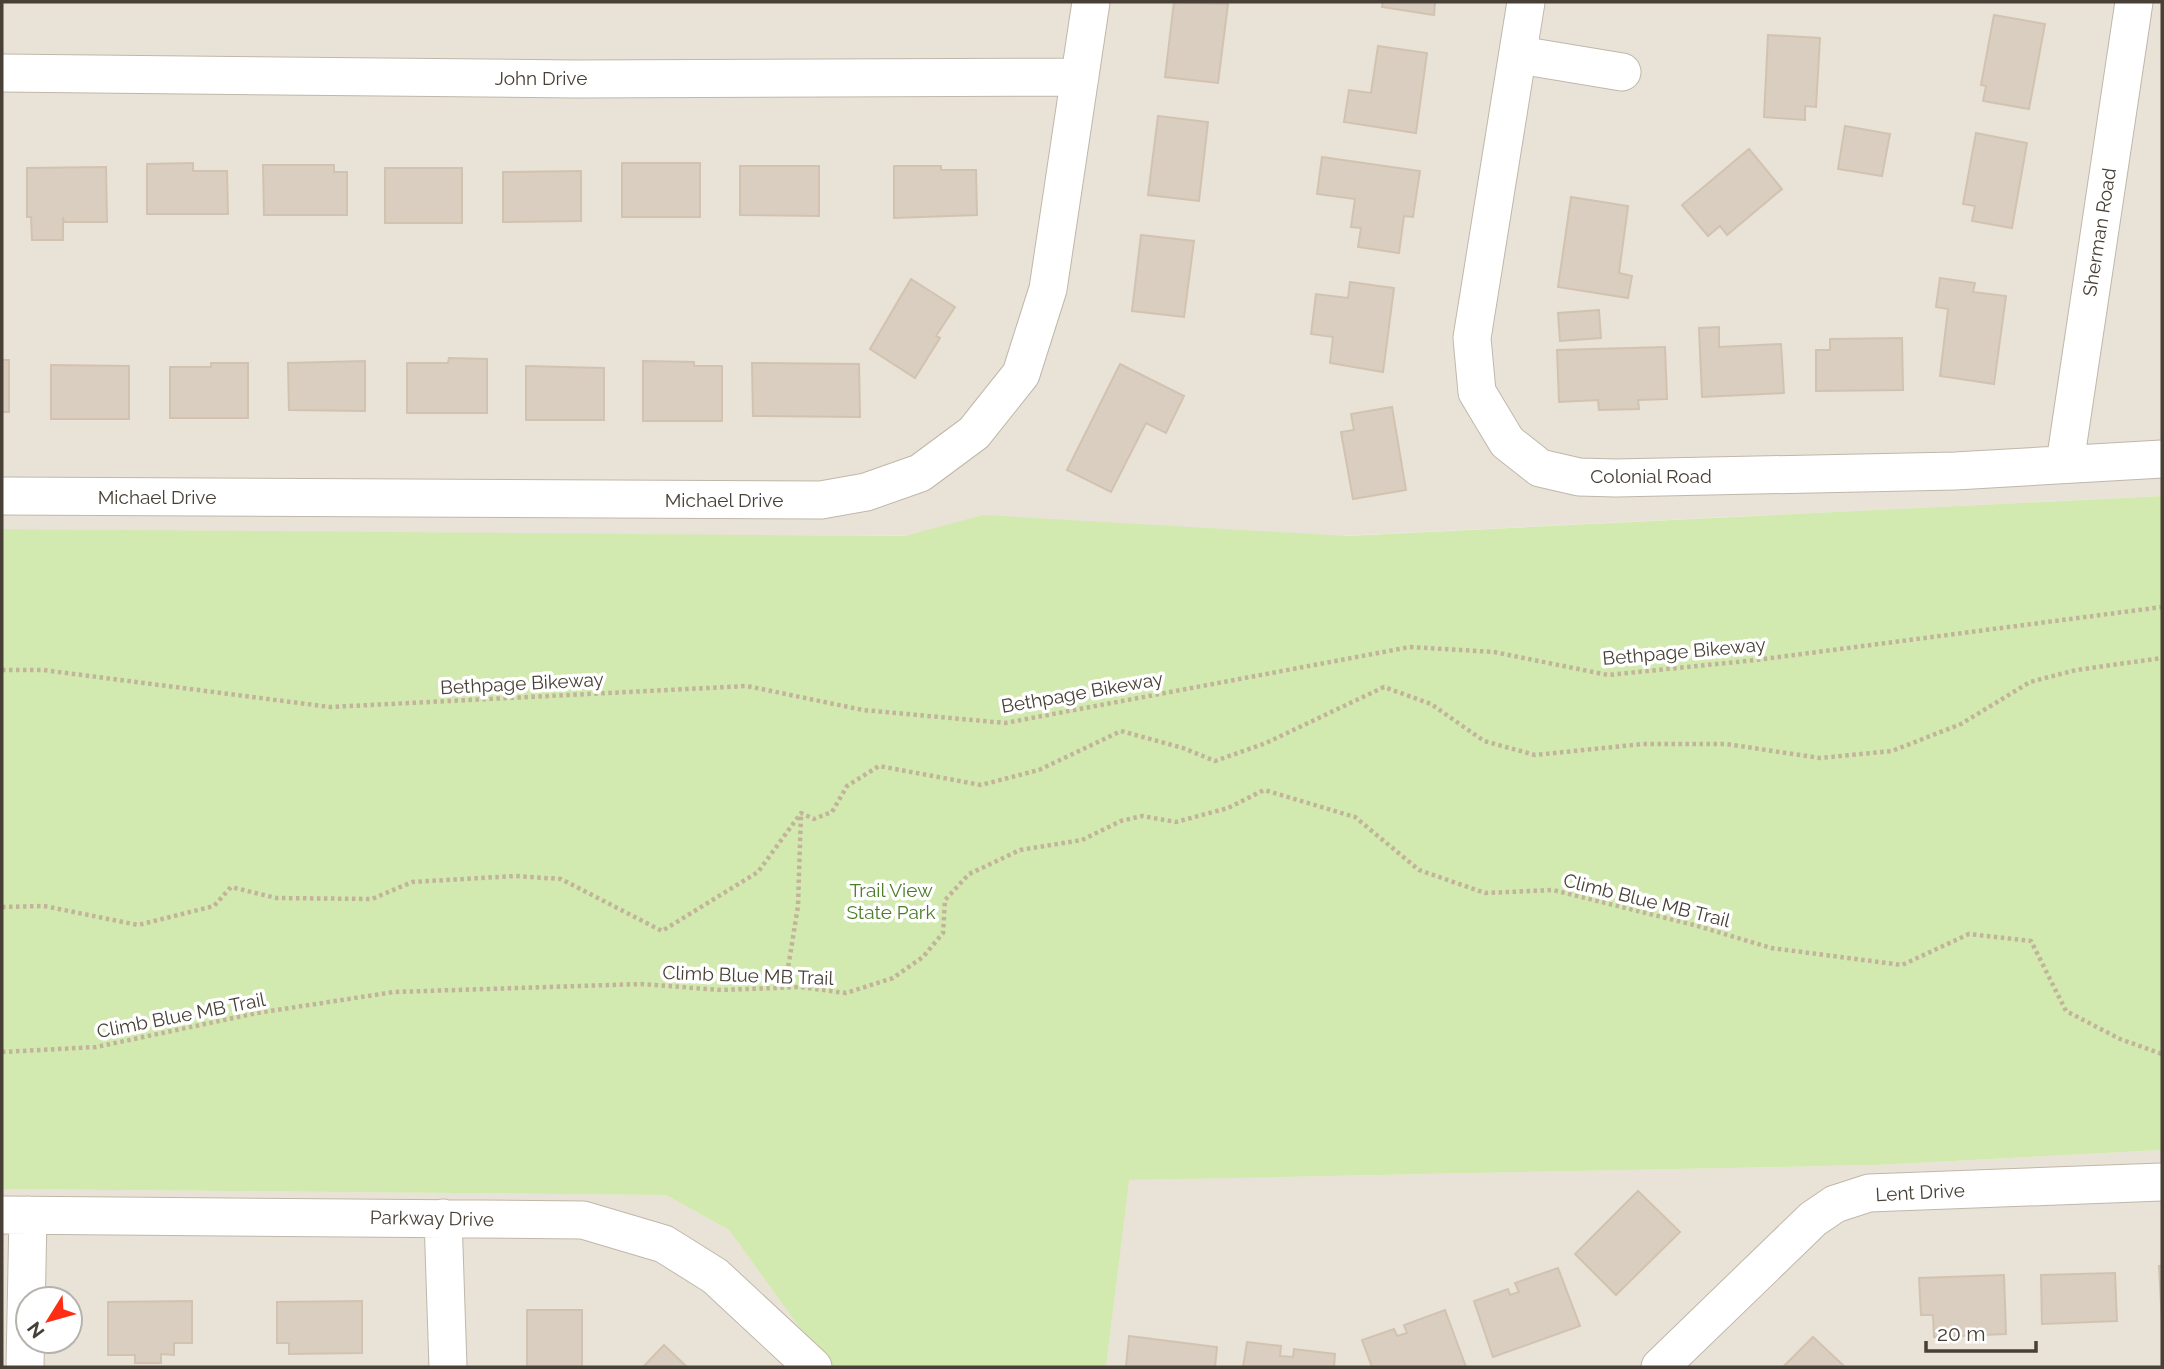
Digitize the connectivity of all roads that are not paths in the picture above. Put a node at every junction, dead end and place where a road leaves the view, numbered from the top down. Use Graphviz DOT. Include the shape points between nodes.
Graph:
graph roads {
  1 [pos="1091,2"];
  2 [pos="1526,2"];
  3 [pos="2134,2"];
  4 [pos="1520,55"];
  5 [pos="1622,72"];
  6 [pos="2,73"];
  7 [pos="1080,76"];
  8 [pos="2162,459"];
  9 [pos="2065,463"];
  10 [pos="2,496"];
  11 [pos="2162,1182"];
  12 [pos="15,1215"];
  13 [pos="443,1217"];
  14 [pos="25,1367"];
  15 [pos="448,1367"];
  16 [pos="813,1367"];
  17 [pos="1660,1367"];
  1 -- 7 [label="street, Michael Drive"];
  2 -- 4 [label="street, Colonial Road"];
  3 -- 9 [label="street, Sherman Road"];
  4 -- 5 [label="street"];
  4 -- 9 [label="street, Colonial Road" via="1472,338 1477,391 1507,442 1540,468 1579,477 1616,478 1955,471"];
  6 -- 7 [label="street, John Drive" via="576,79"];
  7 -- 10 [label="street, Michael Drive" via="1048,289 1021,374 974,433 920,473 866,492 821,500"];
  8 -- 9 [label="street, Colonial Road"];
  11 -- 17 [label="street, Lent Drive" via="1869,1194 1835,1204 1812,1219"];
  12 -- 13 [label="street, Parkway Drive"];
  12 -- 14 [label="street"];
  13 -- 15 [label="street"];
  13 -- 16 [label="street, Parkway Drive" via="583,1220 664,1244 715,1276"];
}
